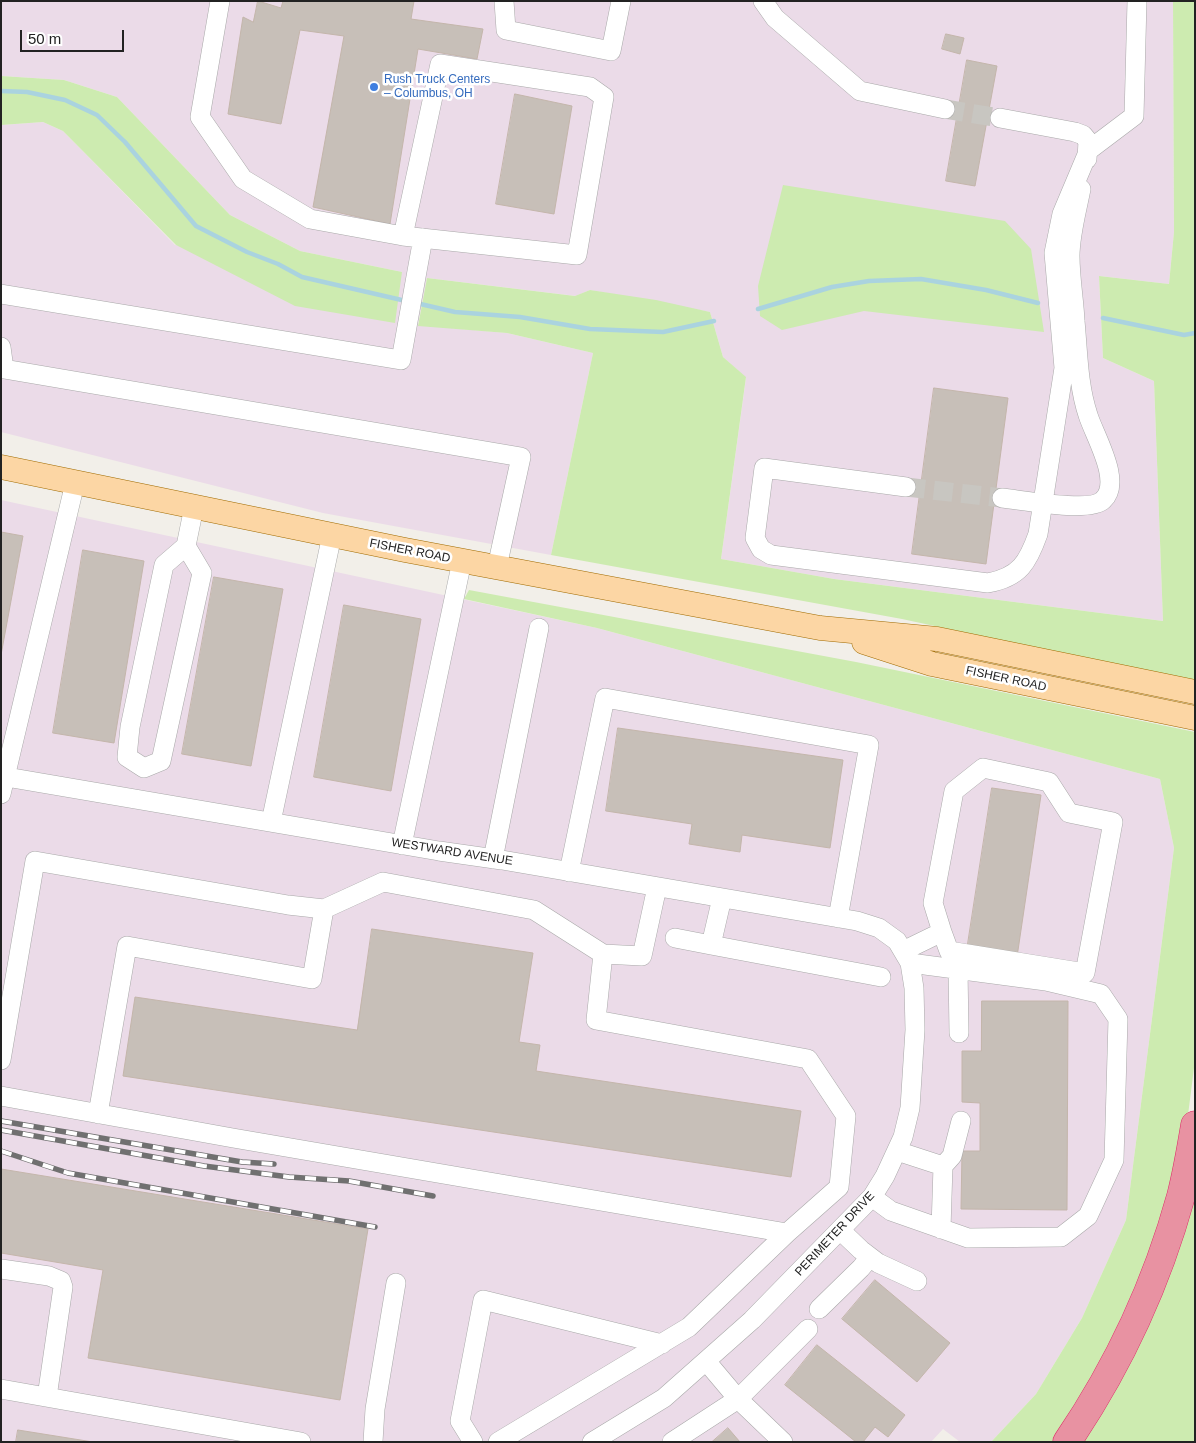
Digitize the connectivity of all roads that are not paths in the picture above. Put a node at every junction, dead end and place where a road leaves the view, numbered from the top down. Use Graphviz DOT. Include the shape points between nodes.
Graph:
graph roads {
  1 [pos="220,1"];
  2 [pos="504,1"];
  3 [pos="621,1"];
  4 [pos="763,1"];
  5 [pos="1137,1"];
  6 [pos="945,109"];
  7 [pos="1000,118"];
  8 [pos="1089,150"];
  9 [pos="403,236"];
  10 [pos="423,238"];
  11 [pos="1,294"];
  12 [pos="1,347"];
  13 [pos="1,468"];
  14 [pos="75,483"];
  15 [pos="906,487"];
  16 [pos="1002,498"];
  17 [pos="1044,503"];
  18 [pos="194,507"];
  19 [pos="332,536"];
  20 [pos="186,546"];
  21 [pos="462,561"];
  22 [pos="497,568"];
  23 [pos="539,628"];
  24 [pos="820,628"];
  25 [pos="1195,692"];
  26 [pos="1195,718"];
  27 [pos="144,768"];
  28 [pos="2,782"];
  29 [pos="139,800"];
  30 [pos="271,822"];
  31 [pos="402,845"];
  32 [pos="493,859"];
  33 [pos="569,872"];
  34 [pos="657,887"];
  35 [pos="722,898"];
  36 [pos="324,909"];
  37 [pos="838,918"];
  38 [pos="942,932"];
  39 [pos="675,938"];
  40 [pos="711,945"];
  41 [pos="903,952"];
  42 [pos="602,954"];
  43 [pos="958,969"];
  44 [pos="881,977"];
  45 [pos="959,1033"];
  46 [pos="1,1060"];
  47 [pos="1,1096"];
  48 [pos="98,1114"];
  49 [pos="961,1121"];
  50 [pos="1195,1125"];
  51 [pos="897,1151"];
  52 [pos="943,1166"];
  53 [pos="872,1197"];
  54 [pos="941,1228"];
  55 [pos="840,1230"];
  56 [pos="787,1233"];
  57 [pos="870,1257"];
  58 [pos="1,1269"];
  59 [pos="917,1281"];
  60 [pos="396,1283"];
  61 [pos="819,1309"];
  62 [pos="808,1328"];
  63 [pos="662,1344"];
  64 [pos="706,1361"];
  65 [pos="1,1388"];
  66 [pos="47,1397"];
  67 [pos="738,1399"];
  68 [pos="301,1442"];
  69 [pos="373,1442"];
  70 [pos="473,1442"];
  71 [pos="498,1442"];
  72 [pos="592,1442"];
  73 [pos="672,1442"];
  74 [pos="783,1442"];
  75 [pos="1068,1442"];
  1 -- 9 [label="street" via="200,117 243,179 310,218"];
  2 -- 3 [label="street" via="506,30 612,51"];
  4 -- 6 [label="street" via="775,18 860,91"];
  5 -- 8 [label="street" via="1134,116"];
  7 -- 8 [label="street" via="1075,132 1088,141"];
  8 -- 17 [label="street" via="1062,214 1054,253 1064,368"];
  8 -- 17 [label="street" via="1070,255 1082,389 1088,415 1108,466 1109,488 1102,502 1087,506"];
  9 -- 10 [label="street"];
  9 -- 10 [label="street" via="440,64 590,87 604,97 577,255"];
  10 -- 11 [label="street" via="401,360"];
  12 -- 22 [label="street" via="4,369 521,457"];
  13 -- 14 [label="main road, FISHER ROAD"];
  14 -- 18 [label="main road, FISHER ROAD"];
  14 -- 28 [label="street"];
  15 -- 17 [label="street" via="764,468 755,538 761,549 771,555 988,583 1001,580 1021,568 1038,534"];
  16 -- 17 [label="street"];
  18 -- 19 [label="main road, FISHER ROAD"];
  18 -- 20 [label="street"];
  19 -- 21 [label="main road, FISHER ROAD"];
  19 -- 30 [label="street"];
  20 -- 27 [label="street" via="202,573 161,761"];
  20 -- 27 [label="street" via="164,564 130,727 127,756"];
  21 -- 22 [label="main road, FISHER ROAD"];
  21 -- 31 [label="street"];
  22 -- 24 [label="main road, FISHER ROAD"];
  23 -- 32 [label="street"];
  24 -- 25 [label="main road, FISHER ROAD" via="937,639"];
  24 -- 26 [label="main road, FISHER ROAD" via="932,664"];
  27 -- 29 [label="street"];
  28 -- 29 [label="street, WESTWARD AVENUE"];
  29 -- 30 [label="street, WESTWARD AVENUE"];
  30 -- 31 [label="street, WESTWARD AVENUE"];
  31 -- 32 [label="street, WESTWARD AVENUE"];
  32 -- 33 [label="street, WESTWARD AVENUE"];
  33 -- 34 [label="street, WESTWARD AVENUE"];
  33 -- 37 [label="street" via="605,698 869,744"];
  34 -- 35 [label="street, WESTWARD AVENUE"];
  34 -- 42 [label="street" via="642,956"];
  35 -- 37 [label="street, WESTWARD AVENUE"];
  35 -- 40 [label="street"];
  36 -- 42 [label="street" via="383,882 534,910"];
  36 -- 46 [label="street" via="35,861"];
  36 -- 48 [label="street" via="312,979 127,946"];
  37 -- 41 [label="street, WESTWARD AVENUE" via="879,928"];
  38 -- 38 [label="street" via="949,951 1085,973 1113,822 1069,813 1049,782 983,768 954,791 933,903"];
  38 -- 41 [label="street"];
  39 -- 40 [label="street"];
  40 -- 44 [label="street"];
  41 -- 43 [label="street"];
  41 -- 51 [label="street, PERIMETER DRIVE" via="914,988 915,1030 910,1108"];
  42 -- 56 [label="street" via="596,1020 808,1059 846,1116 839,1187"];
  43 -- 45 [label="street"];
  43 -- 54 [label="street" via="1046,981 1101,994 1118,1019 1114,1160 1088,1216 1061,1237 968,1238"];
  47 -- 48 [label="street"];
  48 -- 56 [label="street"];
  49 -- 52 [label="street" via="952,1156"];
  50 -- 75 [label="highway" via="1168,1240 1123,1348"];
  51 -- 52 [label="street"];
  51 -- 53 [label="street, PERIMETER DRIVE"];
  52 -- 54 [label="street"];
  53 -- 54 [label="street" via="891,1211"];
  53 -- 55 [label="street, PERIMETER DRIVE"];
  55 -- 57 [label="street"];
  55 -- 64 [label="street, PERIMETER DRIVE" via="752,1320"];
  56 -- 63 [label="street" via="689,1327"];
  57 -- 59 [label="street"];
  57 -- 61 [label="street"];
  58 -- 66 [label="street" via="49,1276 61,1281 63,1287"];
  60 -- 69 [label="street" via="375,1409"];
  62 -- 67 [label="street"];
  63 -- 70 [label="street" via="483,1300 460,1421"];
  63 -- 71 [label="street"];
  64 -- 67 [label="street"];
  64 -- 72 [label="street, PERIMETER DRIVE" via="664,1398"];
  65 -- 66 [label="street"];
  66 -- 68 [label="street"];
  67 -- 73 [label="street"];
  67 -- 74 [label="street"];
}
